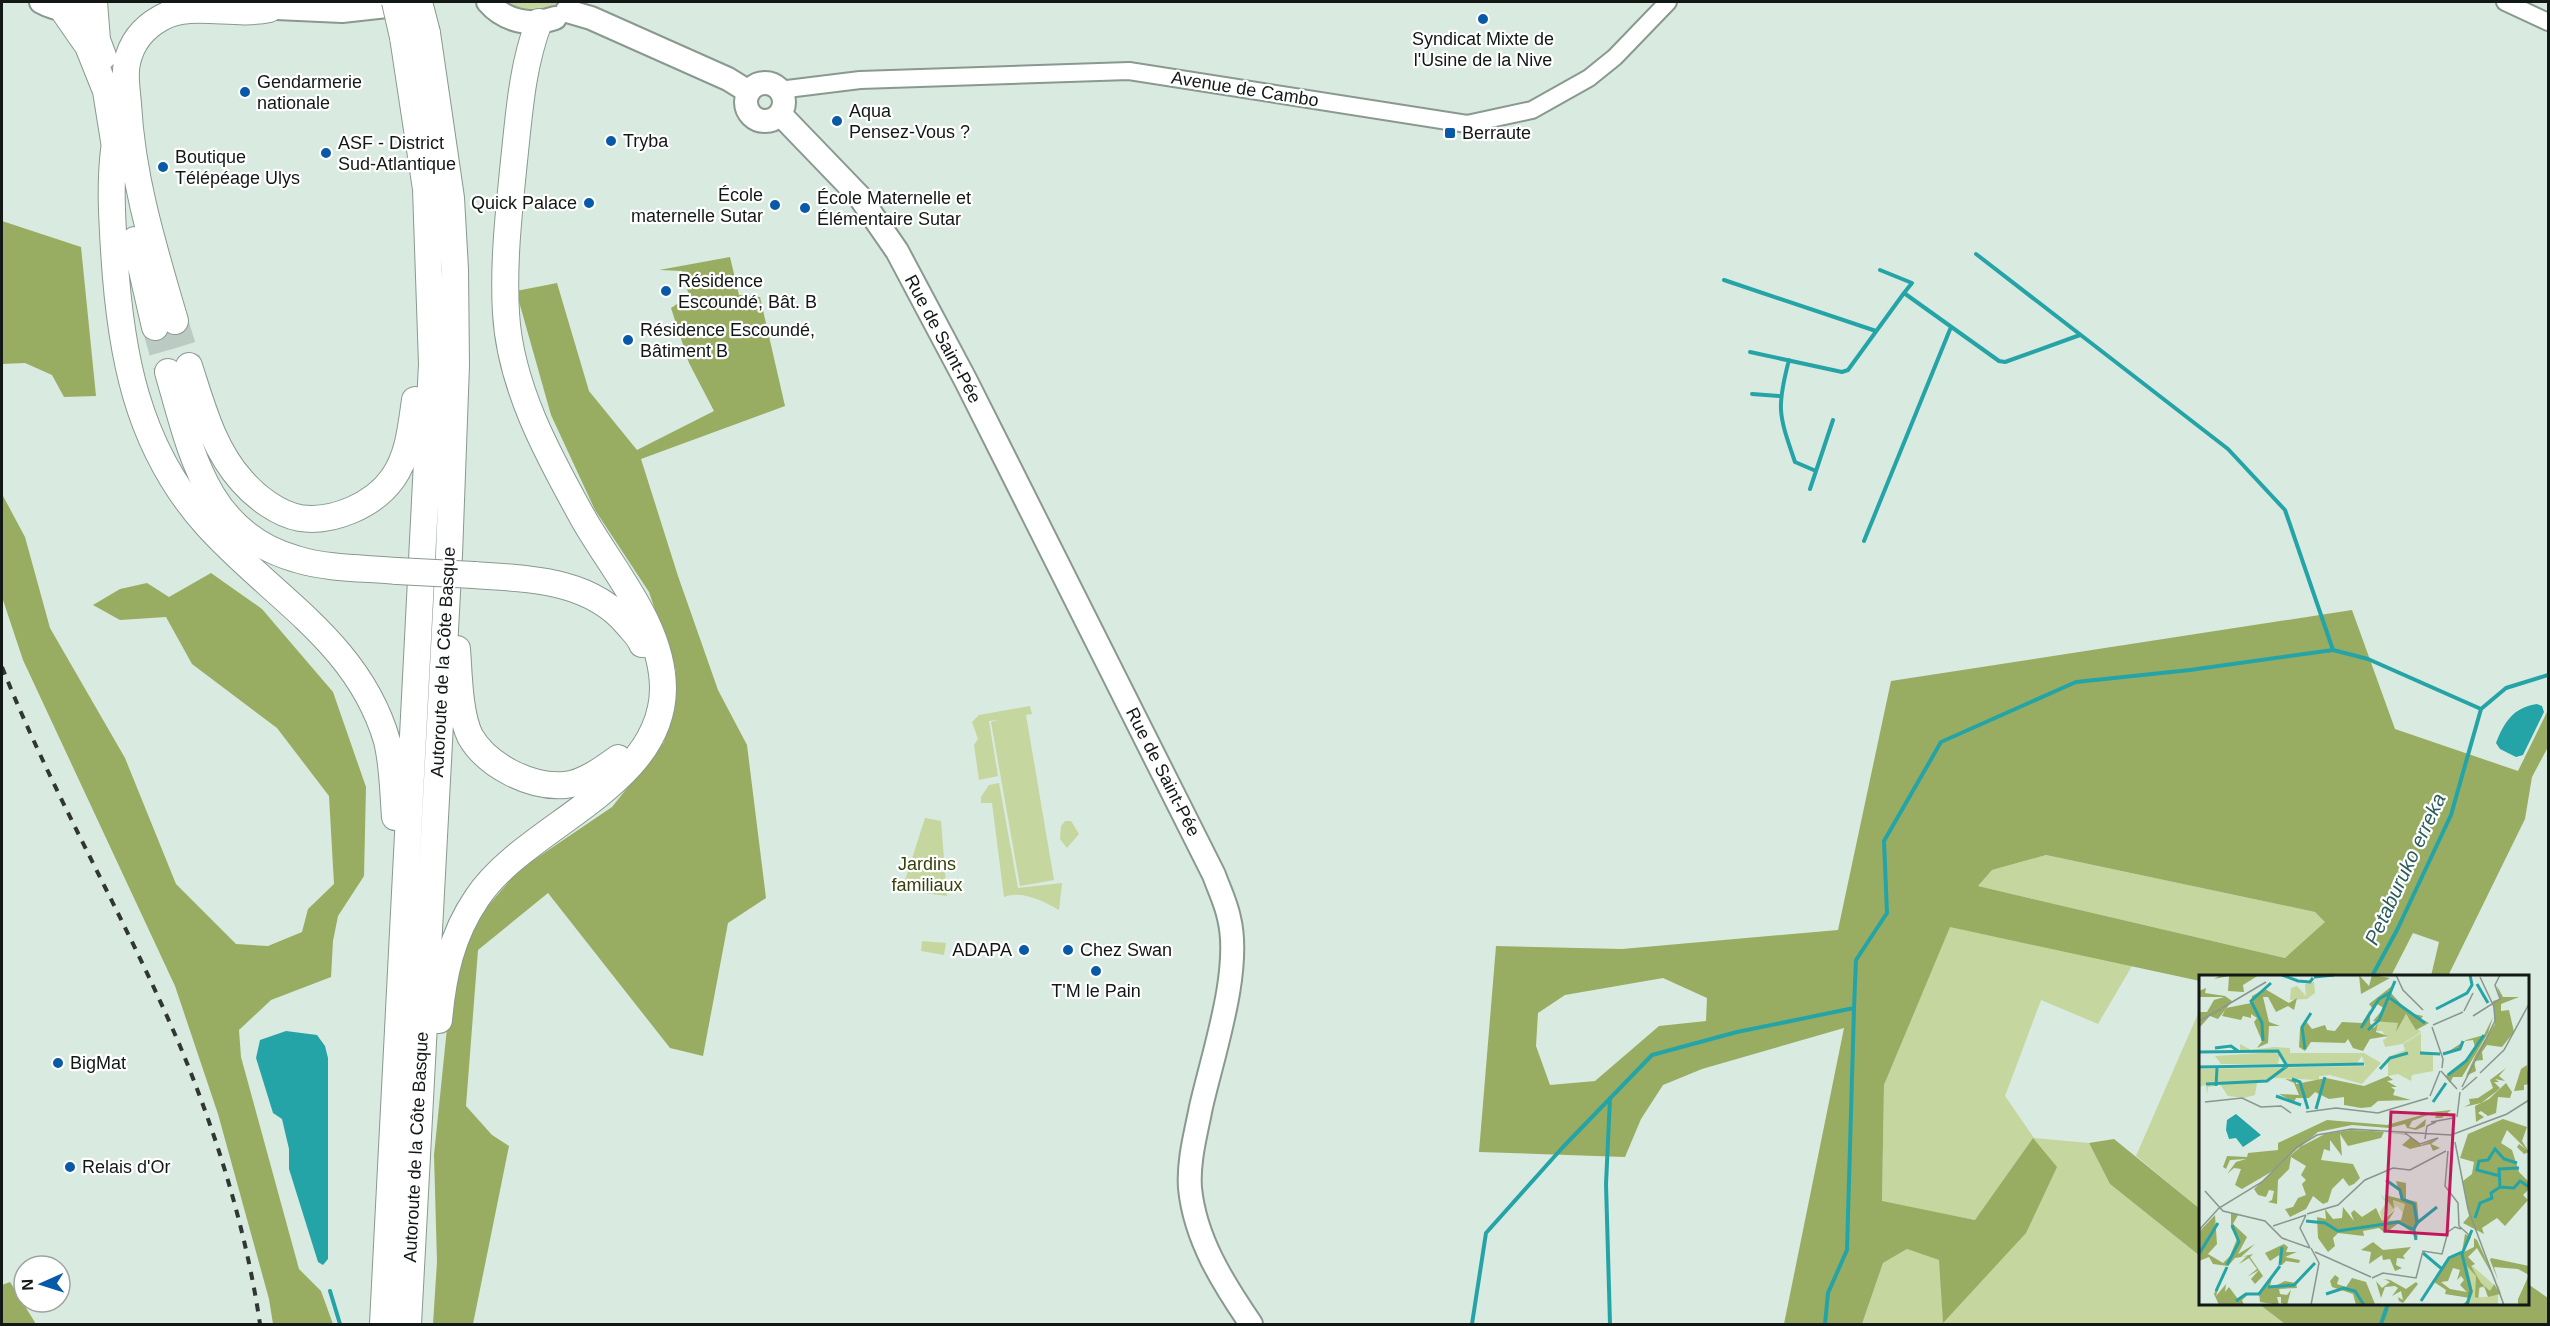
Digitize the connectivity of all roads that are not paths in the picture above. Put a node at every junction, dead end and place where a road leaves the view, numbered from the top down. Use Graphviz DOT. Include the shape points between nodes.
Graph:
graph roads {
  1 [pos="94,2"];
  2 [pos="204,2"];
  3 [pos="395,2"];
  4 [pos="421,2"];
  5 [pos="488,2"];
  6 [pos="1668,2"];
  7 [pos="2505,2"];
  8 [pos="52,6"];
  9 [pos="572,6"];
  10 [pos="268,9"];
  11 [pos="594,10"];
  12 [pos="539,22"];
  13 [pos="2548,22"];
  14 [pos="415,35"];
  15 [pos="779,90"];
  16 [pos="749,92"];
  17 [pos="780,114"];
  18 [pos="122,143"];
  19 [pos="430,268"];
  20 [pos="165,324"];
  21 [pos="449,555"];
  22 [pos="401,940"];
  23 [pos="417,1134"];
  24 [pos="383,1324"];
  25 [pos="408,1324"];
  26 [pos="1251,1324"];
  1 -- 8 [label="main road" via="74,10"];
  1 -- 18 [label="highway" via="97,40"];
  2 -- 10 [label="main road"];
  3 -- 14 [label="highway, Autoroute de la Côte Basque, bridge"];
  4 -- 10 [label="main road" via="366,9"];
  4 -- 14 [label="highway, Autoroute de la Côte Basque, bridge"];
  5 -- 12 [label="main road" via="507,17"];
  6 -- 15 [label="street, Avenue de Cambo" via="1589,78 1532,110 1467,124 1129,71 860,80"];
  7 -- 13 [label="street"];
  8 -- 18 [label="highway" via="76,26 96,63"];
  9 -- 11 [label="main road"];
  9 -- 12 [label="main road"];
  10 -- 18 [label="highway" via="248,14 181,10 147,28 131,49 126,66"];
  11 -- 16 [label="main road" via="627,35"];
  12 -- 23 [label="highway" via="529,52 519,113 506,246 506,315 531,415 552,462 649,630 662,662 663,693 657,726 642,753 624,772 504,867 478,895 460,925 445,966 432,1104"];
  14 -- 19 [label="highway, Autoroute de la Côte Basque"];
  14 -- 21 [label="highway, Autoroute de la Côte Basque" via="445,144 455,268 456,365"];
  15 -- 16 [label="main road" via="763,83"];
  15 -- 17 [label="main road" via="784,102"];
  16 -- 17 [label="main road" via="746,104 757,119 769,120"];
  17 -- 26 [label="main road, Rue de Saint-Pée" via="860,196 897,251 1214,874 1230,919 1230,981 1194,1139 1190,1187 1208,1253"];
  18 -- 20 [label="highway"];
  18 -- 22 [label="highway" via="110,179 117,302 127,366 149,434 170,477 206,524 346,659 374,707 387,742 391,771 396,827 395,896"];
  19 -- 21 [label="highway, bridge" via="409,442 393,479 366,506 322,518 299,518 258,496 241,480 178,369 194,461 215,503 238,528 266,548 296,560 330,566 397,571 474,575 528,579 582,590 618,612 640,639 652,675 647,717 633,747 597,773 566,785 526,780 493,761 470,735 460,696"];
  19 -- 22 [label="highway, Autoroute de la Côte Basque" via="432,364"];
  21 -- 23 [label="highway, Autoroute de la Côte Basque"];
  22 -- 24 [label="highway, Autoroute de la Côte Basque"];
  23 -- 25 [label="highway, Autoroute de la Côte Basque"];
}
